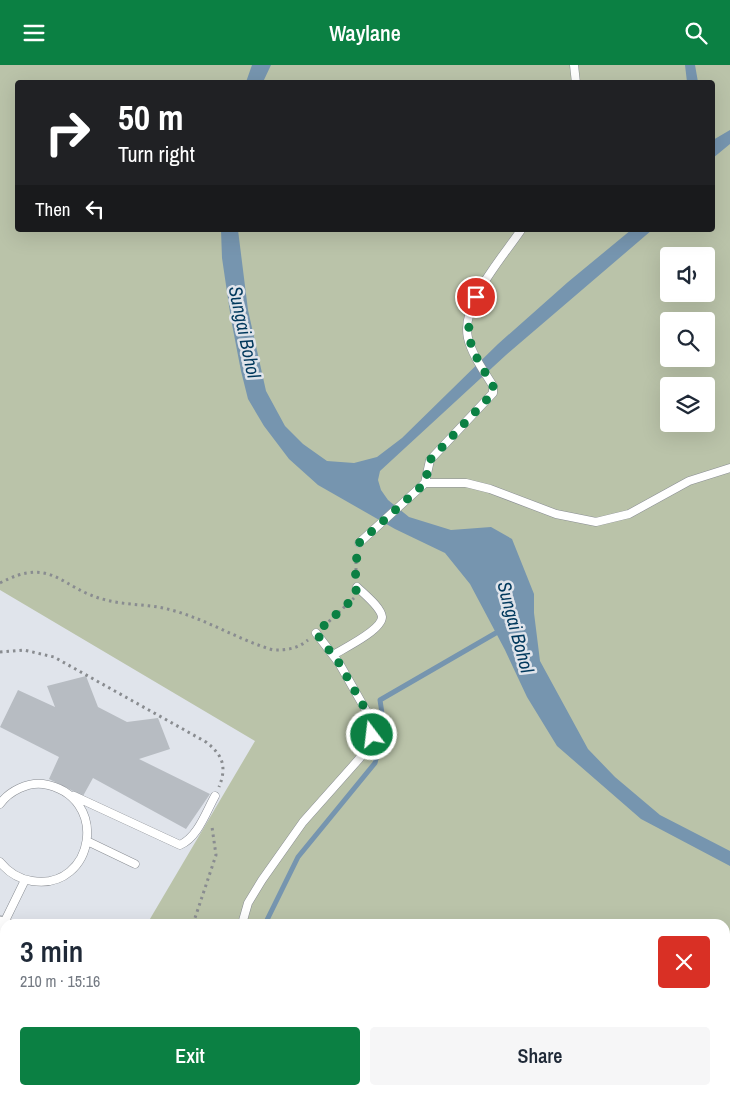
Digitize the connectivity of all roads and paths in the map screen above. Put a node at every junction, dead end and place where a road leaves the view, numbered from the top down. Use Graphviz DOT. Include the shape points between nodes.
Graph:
graph roads {
  1 [pos="574,65"];
  2 [pos="576,80"];
  3 [pos="521,232"];
  4 [pos="730,468"];
  5 [pos="425,483"];
  6 [pos="359,543"];
  7 [pos="0,583"];
  8 [pos="357,587"];
  9 [pos="316,633"];
  10 [pos="0,652"];
  11 [pos="332,655"];
  12 [pos="66,792"];
  13 [pos="215,796"];
  14 [pos="0,804"];
  15 [pos="212,824"];
  16 [pos="87,841"];
  17 [pos="135,864"];
  18 [pos="2,865"];
  19 [pos="0,877"];
  20 [pos="25,880"];
  21 [pos="7,919"];
  22 [pos="195,919"];
  23 [pos="243,919"];
  1 -- 2 [label="lane"];
  3 -- 5 [label="lane" via="476,297 467,326 468,338 493,386 493,393 430,460"];
  4 -- 5 [label="lane" via="689,481 629,514 596,521 556,514 466,483"];
  5 -- 6 [label="lane"];
  6 -- 8 [label="path"];
  7 -- 9 [label="path" via="22,573 38,571 51,574 104,600 162,608 273,650 289,651"];
  8 -- 9 [label="path" via="354,598"];
  8 -- 11 [label="lane" via="379,611 381,623 375,630"];
  9 -- 11 [label="lane"];
  10 -- 13 [label="path" via="24,650 54,657 206,743 223,760 224,770"];
  11 -- 23 [label="lane" via="372,721 368,747 303,823 248,903"];
  12 -- 13 [label="lane" via="180,845 194,833"];
  12 -- 14 [label="lane" via="40,784 26,786 13,791"];
  12 -- 16 [label="lane" via="84,813"];
  15 -- 22 [label="path" via="216,855"];
  16 -- 17 [label="lane"];
  16 -- 20 [label="lane" via="83,855 64,875 45,881"];
  18 -- 19 [label="lane"];
  18 -- 20 [label="lane"];
  20 -- 21 [label="lane"];
}
